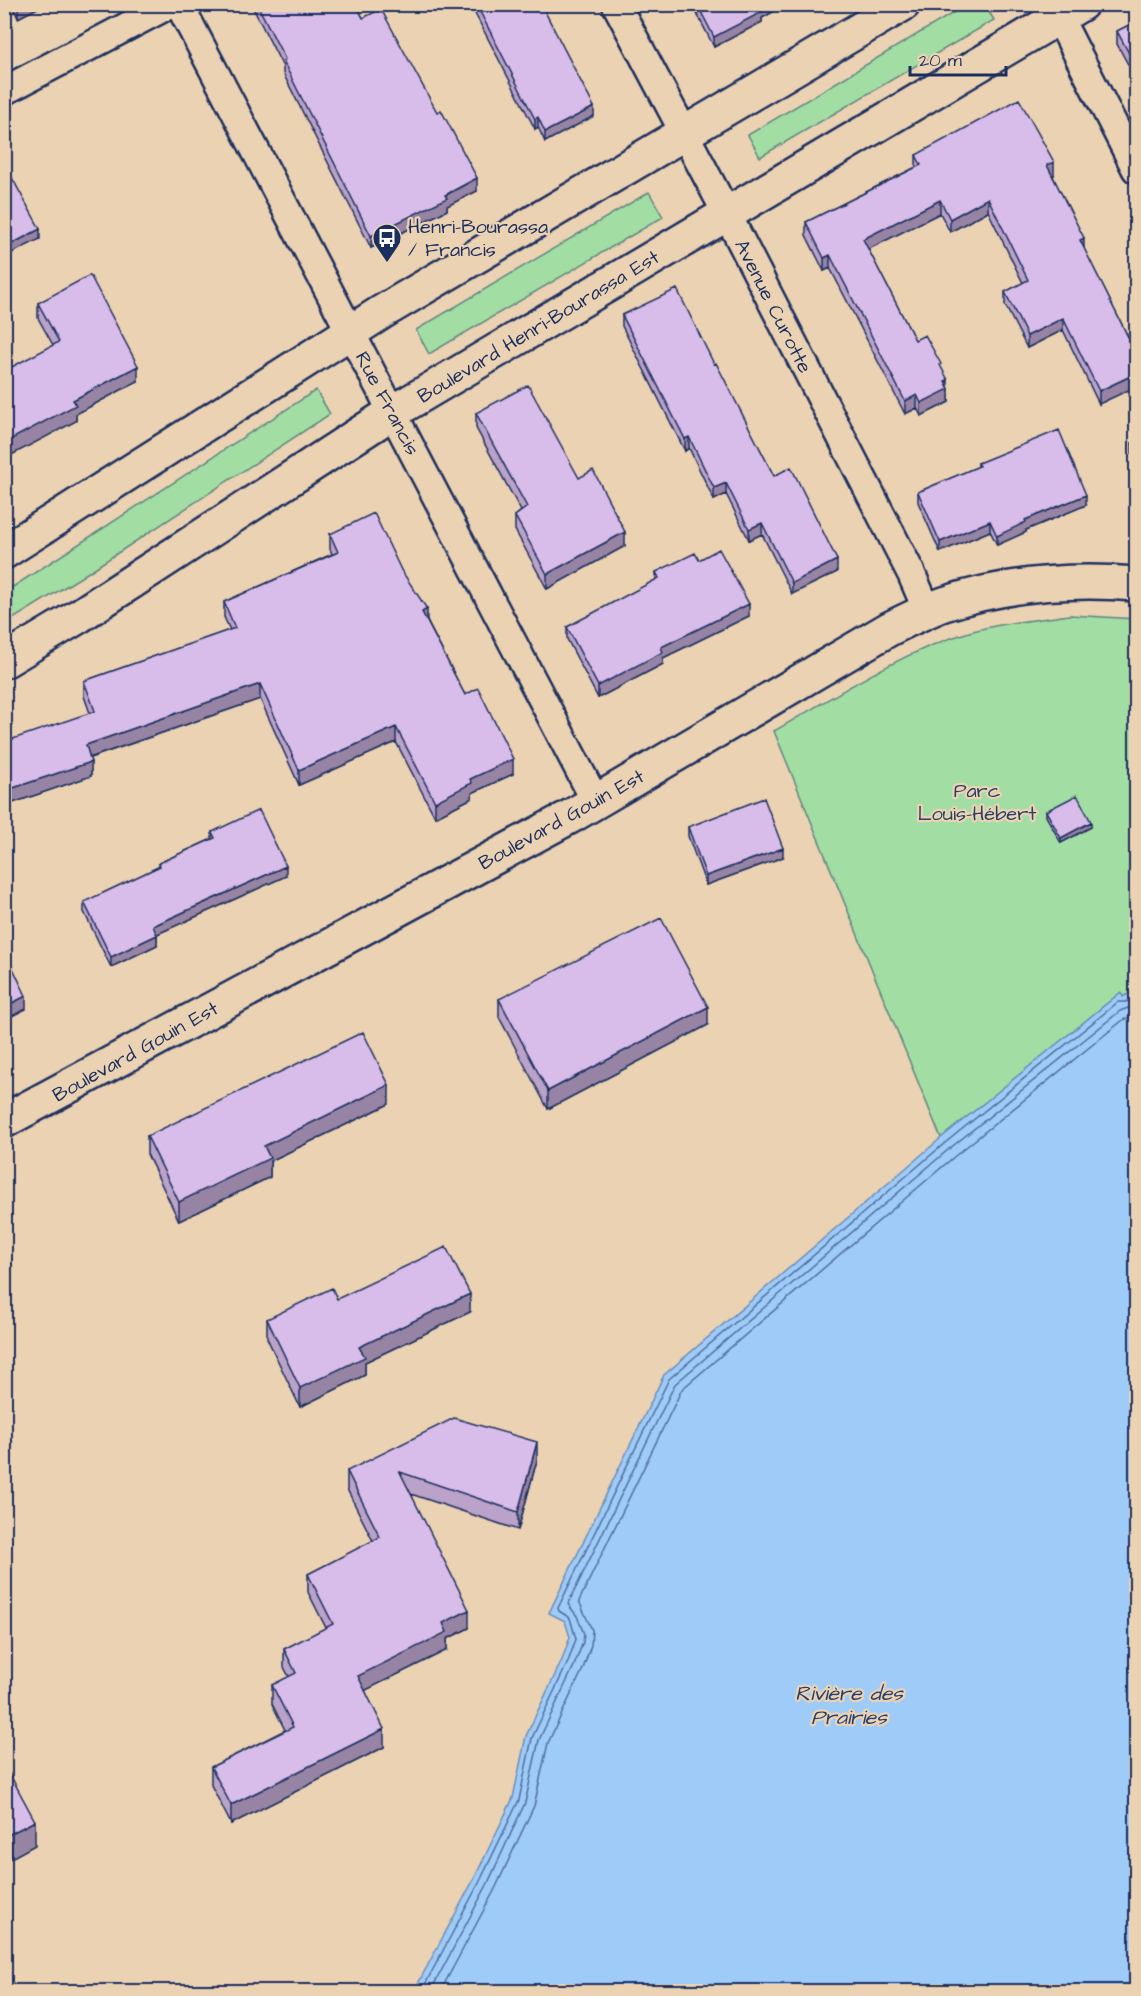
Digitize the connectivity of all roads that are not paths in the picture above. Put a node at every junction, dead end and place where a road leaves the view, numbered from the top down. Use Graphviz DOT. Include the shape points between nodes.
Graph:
graph roads {
  1 [pos="170,4"];
  2 [pos="179,4"];
  3 [pos="616,4"];
  4 [pos="903,4"];
  5 [pos="1064,9"];
  6 [pos="4,91"];
  7 [pos="685,135"];
  8 [pos="1137,169"];
  9 [pos="727,214"];
  10 [pos="350,331"];
  11 [pos="393,412"];
  12 [pos="4,552"];
  13 [pos="1137,584"];
  14 [pos="927,610"];
  15 [pos="4,661"];
  16 [pos="596,802"];
  17 [pos="4,1121"];
  1 -- 6 [label="street"];
  2 -- 10 [label="street, Rue Francis"];
  3 -- 7 [label="street, Avenue Curotte"];
  4 -- 7 [label="main road"];
  5 -- 8 [label="street"];
  5 -- 9 [label="main road, Boulevard Henri-Bourassa Est"];
  7 -- 9 [label="street, Avenue Curotte"];
  7 -- 10 [label="main road"];
  9 -- 11 [label="main road, Boulevard Henri-Bourassa Est"];
  9 -- 14 [label="street, Avenue Curotte"];
  10 -- 11 [label="street, Rue Francis"];
  10 -- 12 [label="main road"];
  11 -- 15 [label="main road, Boulevard Henri-Bourassa Est"];
  11 -- 16 [label="street, Rue Francis"];
  13 -- 14 [label="main road, Boulevard Gouin Est" via="1080,582 1015,588"];
  14 -- 16 [label="main road, Boulevard Gouin Est" via="889,628"];
  16 -- 17 [label="main road, Boulevard Gouin Est"];
}
